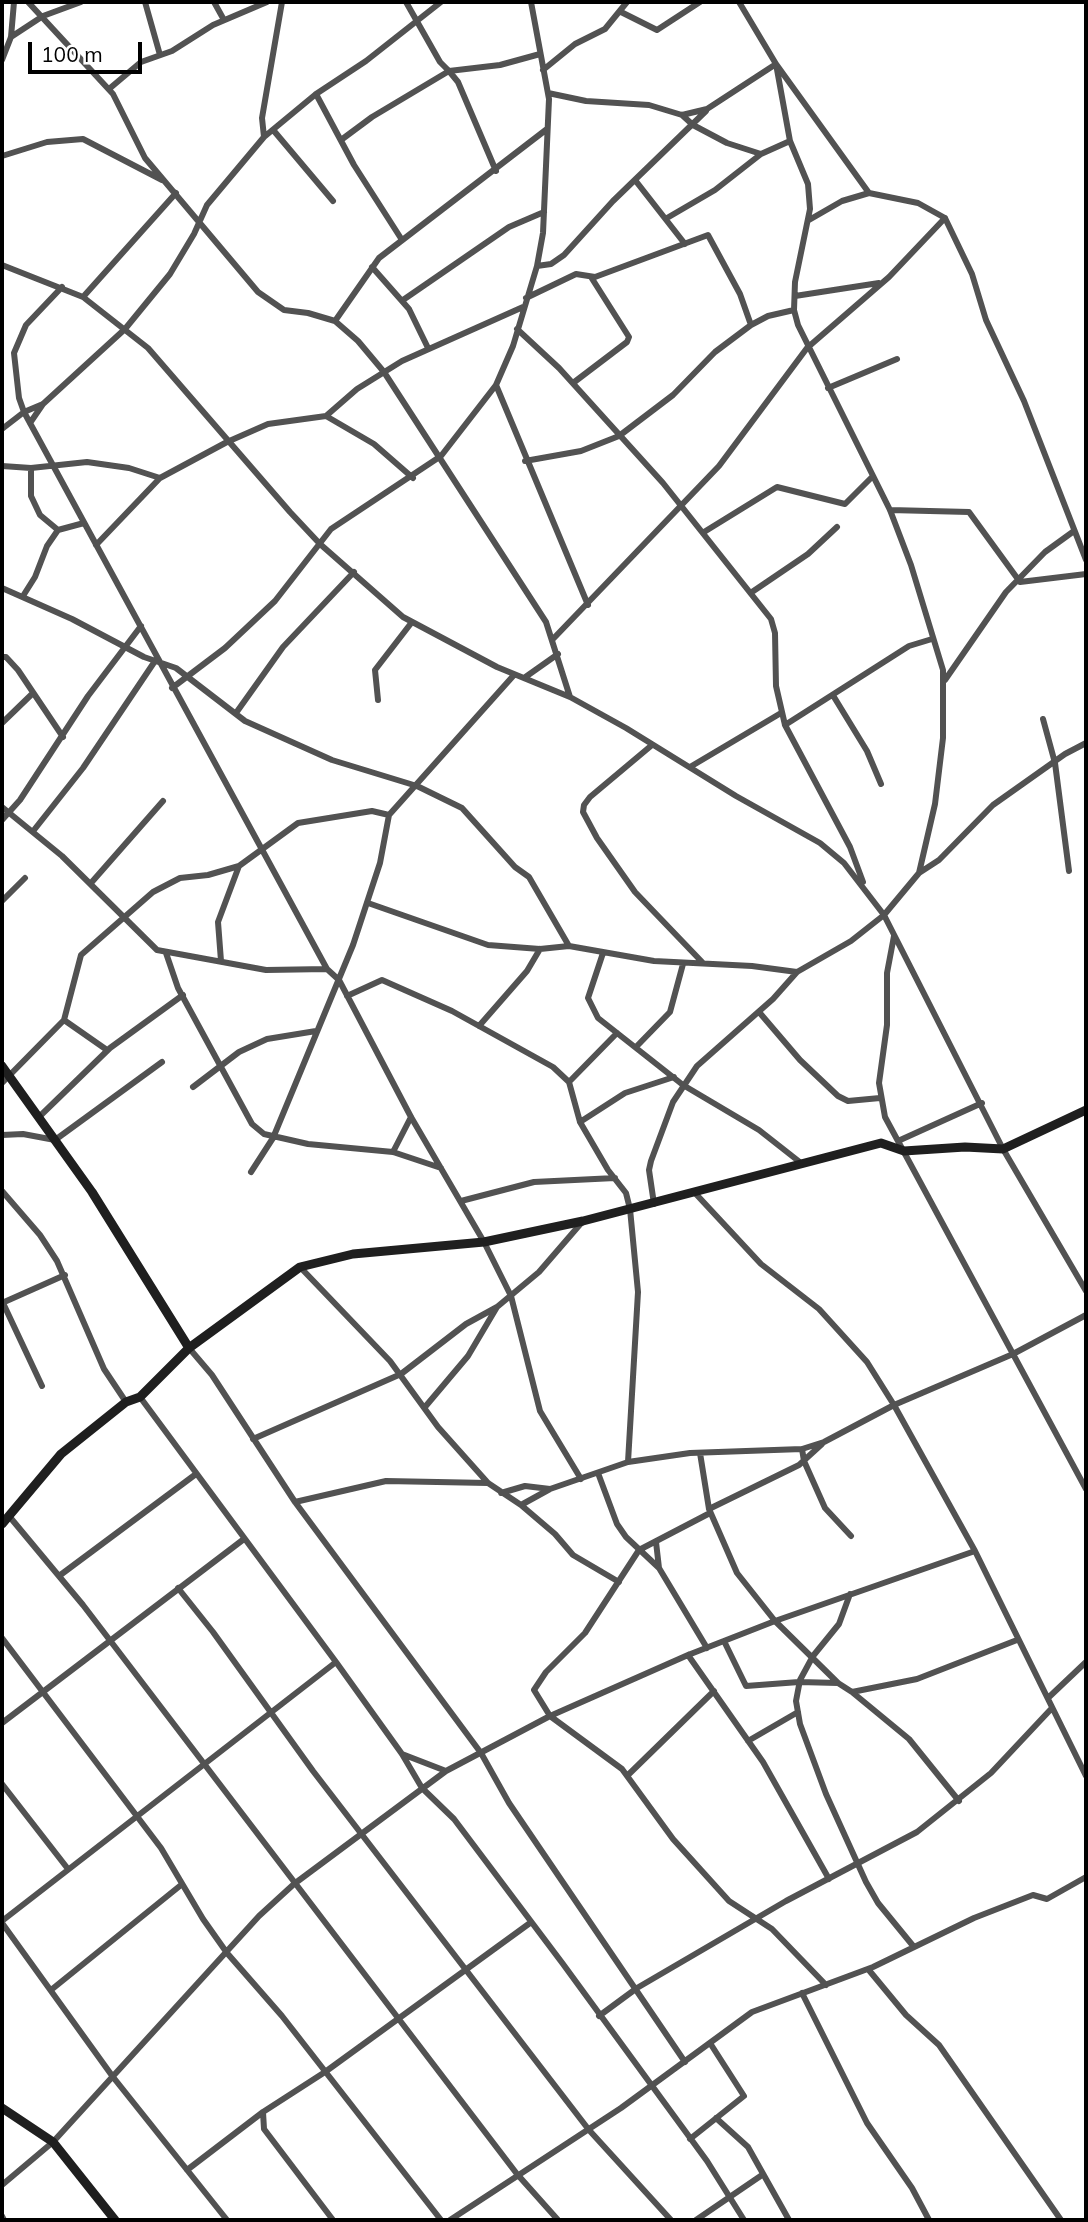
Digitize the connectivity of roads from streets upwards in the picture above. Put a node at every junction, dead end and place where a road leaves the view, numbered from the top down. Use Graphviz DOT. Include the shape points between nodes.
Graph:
graph roads {
  1 [pos="14,2"];
  2 [pos="28,2"];
  3 [pos="82,2"];
  4 [pos="145,2"];
  5 [pos="214,2"];
  6 [pos="267,2"];
  7 [pos="282,2"];
  8 [pos="406,2"];
  9 [pos="441,2"];
  10 [pos="531,2"];
  11 [pos="627,2"];
  12 [pos="700,2"];
  13 [pos="739,2"];
  14 [pos="621,12"];
  15 [pos="43,16"];
  16 [pos="224,20"];
  17 [pos="417,22"];
  18 [pos="11,37"];
  19 [pos="540,54"];
  20 [pos="160,55"];
  21 [pos="2,60"];
  22 [pos="776,64"];
  23 [pos="543,70"];
  24 [pos="449,71"];
  25 [pos="109,89"];
  26 [pos="548,93"];
  27 [pos="316,94"];
  28 [pos="707,109"];
  29 [pos="682,115"];
  30 [pos="693,125"];
  31 [pos="547,129"];
  32 [pos="274,131"];
  33 [pos="264,137"];
  34 [pos="341,140"];
  35 [pos="790,141"];
  36 [pos="761,154"];
  37 [pos="2,156"];
  38 [pos="496,172"];
  39 [pos="635,180"];
  40 [pos="167,183"];
  41 [pos="176,193"];
  42 [pos="869,193"];
  43 [pos="333,201"];
  44 [pos="544,212"];
  45 [pos="667,218"];
  46 [pos="945,218"];
  47 [pos="809,219"];
  48 [pos="201,220"];
  49 [pos="402,240"];
  50 [pos="685,244"];
  51 [pos="2,265"];
  52 [pos="537,266"];
  53 [pos="372,267"];
  54 [pos="591,277"];
  55 [pos="882,283"];
  56 [pos="62,288"];
  57 [pos="794,296"];
  58 [pos="83,298"];
  59 [pos="526,298"];
  60 [pos="403,300"];
  61 [pos="523,307"];
  62 [pos="794,310"];
  63 [pos="335,321"];
  64 [pos="751,325"];
  65 [pos="125,329"];
  66 [pos="517,329"];
  67 [pos="428,348"];
  68 [pos="807,348"];
  69 [pos="897,359"];
  70 [pos="384,372"];
  71 [pos="573,383"];
  72 [pos="496,385"];
  73 [pos="828,388"];
  74 [pos="43,404"];
  75 [pos="24,412"];
  76 [pos="327,416"];
  77 [pos="30,423"];
  78 [pos="2,429"];
  79 [pos="619,436"];
  80 [pos="227,442"];
  81 [pos="441,456"];
  82 [pos="525,461"];
  83 [pos="52,464"];
  84 [pos="2,466"];
  85 [pos="31,468"];
  86 [pos="872,477"];
  87 [pos="160,478"];
  88 [pos="413,478"];
  89 [pos="681,507"];
  90 [pos="890,510"];
  91 [pos="84,523"];
  92 [pos="837,527"];
  93 [pos="58,530"];
  94 [pos="1074,531"];
  95 [pos="704,532"];
  96 [pos="320,544"];
  97 [pos="96,545"];
  98 [pos="1086,560"];
  99 [pos="354,572"];
  100 [pos="1086,574"];
  101 [pos="1017,581"];
  102 [pos="2,588"];
  103 [pos="752,592"];
  104 [pos="23,596"];
  105 [pos="588,605"];
  106 [pos="412,622"];
  107 [pos="141,626"];
  108 [pos="553,639"];
  109 [pos="932,639"];
  110 [pos="125,647"];
  111 [pos="558,654"];
  112 [pos="2,657"];
  113 [pos="157,661"];
  114 [pos="514,675"];
  115 [pos="188,676"];
  116 [pos="524,678"];
  117 [pos="944,682"];
  118 [pos="172,688"];
  119 [pos="32,694"];
  120 [pos="570,697"];
  121 [pos="834,697"];
  122 [pos="378,701"];
  123 [pos="236,713"];
  124 [pos="781,713"];
  125 [pos="1043,719"];
  126 [pos="2,723"];
  127 [pos="785,725"];
  128 [pos="63,737"];
  129 [pos="1086,743"];
  130 [pos="652,745"];
  131 [pos="1055,763"];
  132 [pos="690,767"];
  133 [pos="881,784"];
  134 [pos="417,786"];
  135 [pos="163,801"];
  136 [pos="2,807"];
  137 [pos="389,815"];
  138 [pos="4,819"];
  139 [pos="34,830"];
  140 [pos="264,848"];
  141 [pos="855,857"];
  142 [pos="844,863"];
  143 [pos="239,866"];
  144 [pos="1069,871"];
  145 [pos="919,873"];
  146 [pos="25,878"];
  147 [pos="90,883"];
  148 [pos="865,888"];
  149 [pos="2,901"];
  150 [pos="368,903"];
  151 [pos="123,915"];
  152 [pos="884,915"];
  153 [pos="894,936"];
  154 [pos="569,946"];
  155 [pos="540,948"];
  156 [pos="166,953"];
  157 [pos="603,953"];
  158 [pos="221,961"];
  159 [pos="703,963"];
  160 [pos="683,964"];
  161 [pos="327,969"];
  162 [pos="797,972"];
  163 [pos="339,980"];
  164 [pos="183,995"];
  165 [pos="347,996"];
  166 [pos="759,1012"];
  167 [pos="64,1020"];
  168 [pos="479,1026"];
  169 [pos="316,1031"];
  170 [pos="617,1033"];
  171 [pos="636,1047"];
  172 [pos="107,1050"];
  173 [pos="162,1062"];
  174 [pos="221,1064"];
  175 [pos="2,1066"];
  176 [pos="674,1077"];
  177 [pos="5,1079"];
  178 [pos="569,1082"];
  179 [pos="683,1085"];
  180 [pos="193,1087"];
  181 [pos="880,1098"];
  182 [pos="982,1103"];
  183 [pos="1086,1110"];
  184 [pos="39,1117"];
  185 [pos="411,1117"];
  186 [pos="580,1122"];
  187 [pos="2,1135"];
  188 [pos="273,1138"];
  189 [pos="55,1140"];
  190 [pos="898,1141"];
  191 [pos="1003,1149"];
  192 [pos="904,1151"];
  193 [pos="393,1152"];
  194 [pos="801,1163"];
  195 [pos="441,1168"];
  196 [pos="251,1172"];
  197 [pos="615,1178"];
  198 [pos="2,1191"];
  199 [pos="695,1193"];
  200 [pos="461,1201"];
  201 [pos="654,1204"];
  202 [pos="631,1209"];
  203 [pos="583,1221"];
  204 [pos="484,1242"];
  205 [pos="300,1268"];
  206 [pos="65,1275"];
  207 [pos="1086,1291"];
  208 [pos="511,1296"];
  209 [pos="2,1303"];
  210 [pos="497,1307"];
  211 [pos="1086,1315"];
  212 [pos="189,1348"];
  213 [pos="1013,1354"];
  214 [pos="401,1374"];
  215 [pos="41,1386"];
  216 [pos="140,1397"];
  217 [pos="126,1402"];
  218 [pos="894,1405"];
  219 [pos="425,1407"];
  220 [pos="253,1439"];
  221 [pos="824,1442"];
  222 [pos="802,1449"];
  223 [pos="700,1453"];
  224 [pos="804,1461"];
  225 [pos="628,1462"];
  226 [pos="598,1473"];
  227 [pos="196,1474"];
  228 [pos="581,1479"];
  229 [pos="488,1483"];
  230 [pos="550,1489"];
  231 [pos="1086,1489"];
  232 [pos="501,1493"];
  233 [pos="295,1502"];
  234 [pos="521,1505"];
  235 [pos="709,1511"];
  236 [pos="5,1520"];
  237 [pos="851,1536"];
  238 [pos="244,1539"];
  239 [pos="656,1542"];
  240 [pos="639,1550"];
  241 [pos="975,1551"];
  242 [pos="659,1568"];
  243 [pos="59,1576"];
  244 [pos="619,1582"];
  245 [pos="178,1588"];
  246 [pos="850,1594"];
  247 [pos="775,1621"];
  248 [pos="2,1639"];
  249 [pos="110,1640"];
  250 [pos="1017,1640"];
  251 [pos="724,1641"];
  252 [pos="707,1648"];
  253 [pos="688,1655"];
  254 [pos="813,1656"];
  255 [pos="337,1662"];
  256 [pos="1086,1662"];
  257 [pos="799,1682"];
  258 [pos="838,1683"];
  259 [pos="43,1691"];
  260 [pos="714,1691"];
  261 [pos="852,1692"];
  262 [pos="1048,1698"];
  263 [pos="1052,1708"];
  264 [pos="271,1712"];
  265 [pos="798,1712"];
  266 [pos="550,1716"];
  267 [pos="2,1723"];
  268 [pos="748,1741"];
  269 [pos="481,1753"];
  270 [pos="402,1754"];
  271 [pos="205,1765"];
  272 [pos="446,1771"];
  273 [pos="628,1775"];
  274 [pos="1086,1776"];
  275 [pos="2,1784"];
  276 [pos="422,1788"];
  277 [pos="959,1801"];
  278 [pos="136,1815"];
  279 [pos="360,1833"];
  280 [pos="859,1864"];
  281 [pos="68,1869"];
  282 [pos="1086,1877"];
  283 [pos="829,1879"];
  284 [pos="294,1884"];
  285 [pos="181,1885"];
  286 [pos="759,1919"];
  287 [pos="2,1922"];
  288 [pos="530,1923"];
  289 [pos="914,1947"];
  290 [pos="228,1952"];
  291 [pos="868,1969"];
  292 [pos="468,1971"];
  293 [pos="826,1985"];
  294 [pos="637,1989"];
  295 [pos="51,1990"];
  296 [pos="802,1993"];
  297 [pos="599,2016"];
  298 [pos="399,2018"];
  299 [pos="710,2043"];
  300 [pos="317,2062"];
  301 [pos="684,2062"];
  302 [pos="325,2072"];
  303 [pos="113,2077"];
  304 [pos="314,2079"];
  305 [pos="651,2086"];
  306 [pos="2,2108"];
  307 [pos="262,2112"];
  308 [pos="716,2118"];
  309 [pos="246,2125"];
  310 [pos="264,2129"];
  311 [pos="589,2130"];
  312 [pos="690,2139"];
  313 [pos="52,2142"];
  314 [pos="187,2170"];
  315 [pos="517,2174"];
  316 [pos="762,2175"];
  317 [pos="2,2185"];
  318 [pos="729,2197"];
  319 [pos="116,2220"];
  320 [pos="227,2220"];
  321 [pos="333,2220"];
  322 [pos="441,2220"];
  323 [pos="450,2220"];
  324 [pos="558,2220"];
  325 [pos="671,2220"];
  326 [pos="696,2220"];
  327 [pos="744,2220"];
  328 [pos="789,2220"];
  329 [pos="929,2220"];
  330 [pos="1061,2220"];
  1 -- 18 [label="street"];
  2 -- 15 [label="street"];
  3 -- 15 [label="street"];
  4 -- 20 [label="street"];
  5 -- 16 [label="street"];
  6 -- 16 [label="street"];
  7 -- 33 [label="street" via="262,118"];
  8 -- 17 [label="street"];
  9 -- 17 [label="street"];
  10 -- 19 [label="street"];
  11 -- 14 [label="street"];
  12 -- 14 [label="street" via="657,30"];
  13 -- 22 [label="street"];
  14 -- 23 [label="street" via="596,36 575,44"];
  15 -- 18 [label="street"];
  15 -- 25 [label="street"];
  16 -- 20 [label="street"];
  17 -- 24 [label="street"];
  17 -- 27 [label="street"];
  18 -- 21 [label="street"];
  19 -- 23 [label="street"];
  19 -- 24 [label="street"];
  20 -- 25 [label="street" via="129,69"];
  22 -- 28 [label="street"];
  22 -- 35 [label="street"];
  22 -- 42 [label="street"];
  23 -- 26 [label="street"];
  24 -- 34 [label="street"];
  24 -- 38 [label="street" via="458,82"];
  25 -- 40 [label="street" via="124,110 145,158"];
  26 -- 29 [label="street" via="649,105"];
  26 -- 31 [label="street"];
  27 -- 32 [label="street"];
  27 -- 34 [label="street"];
  28 -- 29 [label="street"];
  28 -- 30 [label="street"];
  29 -- 30 [label="street"];
  30 -- 36 [label="street"];
  30 -- 39 [label="street"];
  31 -- 38 [label="street"];
  31 -- 44 [label="street"];
  32 -- 33 [label="street"];
  32 -- 43 [label="street"];
  33 -- 48 [label="street" via="207,205"];
  34 -- 49 [label="street"];
  35 -- 36 [label="street"];
  35 -- 47 [label="street" via="808,184"];
  36 -- 45 [label="street" via="715,190"];
  37 -- 40 [label="street" via="47,142 83,139"];
  38 -- 49 [label="street"];
  39 -- 45 [label="street"];
  39 -- 52 [label="street" via="564,255"];
  40 -- 41 [label="street"];
  41 -- 48 [label="street"];
  41 -- 58 [label="street"];
  42 -- 46 [label="street" via="918,202"];
  42 -- 47 [label="street"];
  44 -- 52 [label="street"];
  44 -- 60 [label="street" via="509,228"];
  45 -- 50 [label="street"];
  46 -- 55 [label="street"];
  46 -- 94 [label="street" via="969,267 986,320 1024,401"];
  47 -- 57 [label="street"];
  48 -- 63 [label="street" via="265,299 284,310"];
  48 -- 65 [label="street" via="170,274"];
  49 -- 53 [label="street"];
  50 -- 54 [label="street"];
  50 -- 64 [label="street" via="708,235 713,240"];
  51 -- 56 [label="street"];
  52 -- 59 [label="street"];
  53 -- 60 [label="street"];
  53 -- 63 [label="street"];
  54 -- 59 [label="street" via="576,274"];
  54 -- 71 [label="street" via="629,337"];
  55 -- 57 [label="street"];
  55 -- 68 [label="street"];
  56 -- 58 [label="street"];
  56 -- 75 [label="street" via="26,325 14,353"];
  57 -- 62 [label="street"];
  58 -- 65 [label="street"];
  59 -- 61 [label="street"];
  60 -- 67 [label="street"];
  61 -- 66 [label="street"];
  61 -- 67 [label="street"];
  62 -- 64 [label="street"];
  62 -- 68 [label="street"];
  63 -- 70 [label="street"];
  64 -- 79 [label="street"];
  65 -- 74 [label="street"];
  65 -- 80 [label="street" via="177,379"];
  66 -- 71 [label="street"];
  66 -- 72 [label="street"];
  67 -- 70 [label="street"];
  68 -- 73 [label="street"];
  68 -- 89 [label="street" via="736,446"];
  69 -- 73 [label="street"];
  70 -- 76 [label="street"];
  70 -- 81 [label="street"];
  71 -- 79 [label="street"];
  72 -- 81 [label="street"];
  72 -- 82 [label="street"];
  73 -- 86 [label="street"];
  74 -- 75 [label="street"];
  74 -- 77 [label="street"];
  75 -- 77 [label="street"];
  75 -- 78 [label="street"];
  76 -- 80 [label="street" via="283,420"];
  76 -- 88 [label="street" via="374,444"];
  77 -- 83 [label="street"];
  79 -- 82 [label="street" via="580,451"];
  79 -- 89 [label="street"];
  80 -- 87 [label="street"];
  80 -- 96 [label="street"];
  81 -- 88 [label="street"];
  81 -- 108 [label="street"];
  82 -- 105 [label="street"];
  83 -- 85 [label="street"];
  83 -- 87 [label="street" via="87,462"];
  83 -- 91 [label="street"];
  84 -- 85 [label="street"];
  85 -- 93 [label="street" via="34,506"];
  86 -- 90 [label="street"];
  86 -- 95 [label="street" via="845,504 777,488"];
  87 -- 97 [label="street"];
  88 -- 96 [label="street" via="331,529"];
  89 -- 95 [label="street"];
  89 -- 105 [label="street"];
  90 -- 101 [label="street" via="969,512"];
  90 -- 109 [label="street" via="912,565"];
  91 -- 93 [label="street"];
  91 -- 97 [label="street"];
  92 -- 103 [label="street" via="814,549"];
  93 -- 104 [label="street"];
  94 -- 98 [label="street"];
  94 -- 101 [label="street"];
  95 -- 103 [label="street"];
  96 -- 99 [label="street"];
  96 -- 115 [label="street" via="275,601"];
  97 -- 107 [label="street"];
  99 -- 106 [label="street"];
  99 -- 123 [label="street" via="283,647"];
  100 -- 101 [label="street"];
  101 -- 117 [label="street"];
  102 -- 104 [label="street"];
  103 -- 124 [label="street" via="774,626 773,663"];
  104 -- 110 [label="street"];
  105 -- 108 [label="street"];
  106 -- 114 [label="street"];
  106 -- 122 [label="street" via="375,670"];
  107 -- 110 [label="street"];
  107 -- 113 [label="street"];
  108 -- 111 [label="street"];
  109 -- 117 [label="street"];
  109 -- 121 [label="street" via="909,646"];
  110 -- 113 [label="street"];
  110 -- 128 [label="street"];
  111 -- 116 [label="street"];
  111 -- 120 [label="street"];
  112 -- 119 [label="street" via="11,661"];
  113 -- 115 [label="street"];
  113 -- 118 [label="street"];
  113 -- 139 [label="street"];
  114 -- 116 [label="street"];
  114 -- 134 [label="street"];
  115 -- 118 [label="street"];
  115 -- 123 [label="street"];
  116 -- 120 [label="street"];
  117 -- 145 [label="street" via="940,771"];
  118 -- 140 [label="street"];
  119 -- 126 [label="street"];
  119 -- 128 [label="street"];
  120 -- 130 [label="street"];
  121 -- 127 [label="street"];
  121 -- 133 [label="street"];
  123 -- 134 [label="street" via="332,760"];
  124 -- 127 [label="street"];
  124 -- 132 [label="street"];
  125 -- 131 [label="street"];
  127 -- 141 [label="street"];
  128 -- 138 [label="street"];
  129 -- 131 [label="street"];
  130 -- 132 [label="street"];
  130 -- 159 [label="street" via="590,797 583,812 635,892"];
  131 -- 144 [label="street"];
  131 -- 145 [label="street" via="993,805 939,860"];
  132 -- 142 [label="street" via="820,843"];
  134 -- 137 [label="street"];
  134 -- 154 [label="street" via="470,814 529,877"];
  135 -- 147 [label="street"];
  136 -- 138 [label="street"];
  137 -- 140 [label="street" via="372,811 298,822"];
  137 -- 150 [label="street"];
  138 -- 139 [label="street"];
  139 -- 147 [label="street"];
  140 -- 143 [label="street"];
  140 -- 161 [label="street"];
  141 -- 142 [label="street"];
  141 -- 148 [label="street"];
  142 -- 148 [label="street"];
  143 -- 151 [label="street" via="180,878"];
  143 -- 158 [label="street" via="218,922"];
  145 -- 152 [label="street"];
  146 -- 149 [label="street"];
  147 -- 151 [label="street"];
  148 -- 152 [label="street"];
  150 -- 155 [label="street" via="488,945"];
  150 -- 163 [label="street"];
  151 -- 156 [label="street" via="149,944"];
  151 -- 167 [label="street" via="77,962"];
  152 -- 153 [label="street"];
  152 -- 162 [label="street" via="851,941"];
  153 -- 181 [label="street" via="887,973"];
  153 -- 182 [label="street"];
  154 -- 155 [label="street"];
  154 -- 157 [label="street"];
  155 -- 168 [label="street" via="527,971"];
  156 -- 158 [label="street"];
  156 -- 164 [label="street"];
  157 -- 160 [label="street"];
  157 -- 170 [label="street" via="588,1005"];
  158 -- 161 [label="street" via="280,971"];
  159 -- 160 [label="street"];
  159 -- 162 [label="street"];
  160 -- 171 [label="street" via="670,1012"];
  161 -- 163 [label="street"];
  162 -- 166 [label="street"];
  163 -- 165 [label="street"];
  163 -- 169 [label="street"];
  164 -- 172 [label="street"];
  164 -- 174 [label="street"];
  165 -- 168 [label="street" via="382,980"];
  165 -- 185 [label="street"];
  166 -- 179 [label="street" via="706,1055"];
  166 -- 181 [label="street" via="838,1096 848,1101"];
  167 -- 172 [label="street"];
  167 -- 177 [label="street"];
  168 -- 178 [label="street" via="553,1067"];
  169 -- 174 [label="street" via="267,1039"];
  169 -- 188 [label="street"];
  170 -- 171 [label="street"];
  170 -- 178 [label="street"];
  171 -- 176 [label="street"];
  172 -- 184 [label="street"];
  173 -- 189 [label="street"];
  174 -- 180 [label="street"];
  174 -- 188 [label="street" via="252,1124"];
  175 -- 177 [label="street"];
  176 -- 179 [label="street"];
  176 -- 186 [label="street" via="625,1093"];
  177 -- 184 [label="street"];
  178 -- 186 [label="street"];
  179 -- 194 [label="street" via="759,1130"];
  179 -- 201 [label="street" via="651,1161"];
  181 -- 190 [label="street"];
  182 -- 190 [label="street"];
  182 -- 191 [label="street"];
  183 -- 191 [label="street"];
  184 -- 189 [label="street"];
  185 -- 193 [label="street"];
  185 -- 195 [label="street"];
  186 -- 197 [label="street"];
  187 -- 189 [label="street"];
  188 -- 193 [label="street"];
  188 -- 196 [label="street"];
  189 -- 212 [label="street"];
  190 -- 192 [label="street"];
  191 -- 192 [label="street"];
  191 -- 207 [label="street"];
  192 -- 194 [label="street" via="881,1143"];
  192 -- 213 [label="street"];
  193 -- 195 [label="street"];
  194 -- 199 [label="street"];
  195 -- 200 [label="street"];
  197 -- 200 [label="street" via="534,1182"];
  197 -- 202 [label="street"];
  198 -- 206 [label="street" via="40,1235"];
  199 -- 201 [label="street"];
  199 -- 218 [label="street" via="755,1258 851,1341"];
  200 -- 204 [label="street"];
  201 -- 202 [label="street"];
  202 -- 203 [label="street"];
  202 -- 225 [label="street" via="638,1292"];
  203 -- 204 [label="street"];
  203 -- 208 [label="street" via="539,1272"];
  204 -- 205 [label="street" via="353,1254"];
  204 -- 208 [label="street"];
  205 -- 212 [label="street"];
  205 -- 214 [label="street"];
  206 -- 209 [label="street"];
  206 -- 217 [label="street" via="104,1369"];
  208 -- 210 [label="street"];
  208 -- 228 [label="street" via="540,1412"];
  209 -- 215 [label="street"];
  210 -- 214 [label="street" via="457,1330"];
  210 -- 219 [label="street" via="468,1356"];
  211 -- 213 [label="street"];
  212 -- 216 [label="street"];
  212 -- 220 [label="street"];
  213 -- 218 [label="street"];
  213 -- 231 [label="street"];
  214 -- 219 [label="street"];
  214 -- 220 [label="street"];
  216 -- 217 [label="street"];
  216 -- 227 [label="street"];
  217 -- 236 [label="street" via="61,1454"];
  218 -- 221 [label="street"];
  218 -- 241 [label="street"];
  219 -- 229 [label="street"];
  220 -- 233 [label="street"];
  221 -- 222 [label="street"];
  221 -- 224 [label="street"];
  222 -- 223 [label="street"];
  222 -- 224 [label="street"];
  223 -- 225 [label="street"];
  223 -- 235 [label="street"];
  224 -- 235 [label="street"];
  224 -- 237 [label="street" via="825,1508"];
  225 -- 226 [label="street"];
  226 -- 228 [label="street"];
  226 -- 240 [label="street" via="617,1524"];
  227 -- 238 [label="street"];
  227 -- 243 [label="street"];
  228 -- 230 [label="street"];
  229 -- 232 [label="street"];
  229 -- 233 [label="street" via="386,1481"];
  230 -- 232 [label="street" via="525,1486"];
  230 -- 234 [label="street"];
  232 -- 234 [label="street"];
  233 -- 269 [label="street"];
  234 -- 244 [label="street" via="573,1555"];
  235 -- 239 [label="street"];
  235 -- 247 [label="street" via="737,1573"];
  236 -- 243 [label="street"];
  238 -- 245 [label="street"];
  238 -- 255 [label="street"];
  239 -- 240 [label="street"];
  239 -- 242 [label="street"];
  240 -- 242 [label="street"];
  240 -- 244 [label="street"];
  241 -- 246 [label="street"];
  241 -- 250 [label="street"];
  242 -- 252 [label="street"];
  243 -- 249 [label="street"];
  244 -- 266 [label="street" via="577,1643 535,1685 538,1702"];
  245 -- 249 [label="street"];
  245 -- 264 [label="street"];
  246 -- 247 [label="street"];
  246 -- 254 [label="street" via="839,1624"];
  247 -- 251 [label="street"];
  247 -- 254 [label="street"];
  248 -- 259 [label="street"];
  249 -- 259 [label="street"];
  249 -- 271 [label="street"];
  250 -- 261 [label="street" via="917,1679"];
  250 -- 262 [label="street"];
  251 -- 252 [label="street"];
  251 -- 257 [label="street" via="746,1686"];
  252 -- 253 [label="street"];
  253 -- 260 [label="street"];
  253 -- 266 [label="street"];
  254 -- 257 [label="street"];
  254 -- 258 [label="street"];
  255 -- 264 [label="street"];
  255 -- 270 [label="street"];
  256 -- 262 [label="street"];
  257 -- 258 [label="street"];
  257 -- 265 [label="street"];
  258 -- 261 [label="street"];
  259 -- 267 [label="street"];
  259 -- 278 [label="street"];
  260 -- 268 [label="street"];
  260 -- 273 [label="street"];
  261 -- 277 [label="street" via="909,1739"];
  262 -- 263 [label="street"];
  263 -- 274 [label="street"];
  263 -- 277 [label="street"];
  264 -- 271 [label="street"];
  264 -- 279 [label="street"];
  265 -- 268 [label="street"];
  265 -- 280 [label="street" via="826,1794"];
  266 -- 269 [label="street"];
  266 -- 273 [label="street"];
  268 -- 283 [label="street"];
  269 -- 272 [label="street"];
  269 -- 294 [label="street" via="516,1814"];
  270 -- 272 [label="street"];
  270 -- 276 [label="street"];
  271 -- 278 [label="street"];
  271 -- 284 [label="street"];
  272 -- 276 [label="street"];
  273 -- 286 [label="street" via="699,1869 736,1908"];
  275 -- 281 [label="street"];
  276 -- 279 [label="street"];
  276 -- 288 [label="street" via="454,1819"];
  277 -- 280 [label="street" via="917,1832"];
  278 -- 281 [label="street"];
  278 -- 285 [label="street"];
  279 -- 284 [label="street"];
  279 -- 292 [label="street"];
  280 -- 283 [label="street"];
  280 -- 289 [label="street" via="878,1903"];
  281 -- 287 [label="street"];
  282 -- 289 [label="street" via="1047,1899 1033,1895"];
  283 -- 286 [label="street"];
  284 -- 290 [label="street"];
  284 -- 298 [label="street"];
  285 -- 290 [label="street"];
  285 -- 295 [label="street"];
  286 -- 293 [label="street"];
  286 -- 294 [label="street"];
  287 -- 295 [label="street"];
  288 -- 292 [label="street"];
  288 -- 297 [label="street"];
  289 -- 291 [label="street"];
  290 -- 300 [label="street"];
  290 -- 303 [label="street"];
  291 -- 293 [label="street"];
  291 -- 330 [label="street" via="906,2015 939,2045"];
  292 -- 298 [label="street"];
  292 -- 311 [label="street"];
  293 -- 296 [label="street"];
  294 -- 297 [label="street"];
  294 -- 301 [label="street"];
  295 -- 303 [label="street"];
  296 -- 299 [label="street" via="752,2012"];
  296 -- 329 [label="street" via="867,2123"];
  297 -- 305 [label="street"];
  298 -- 302 [label="street"];
  298 -- 315 [label="street"];
  299 -- 301 [label="street"];
  299 -- 308 [label="street" via="744,2096"];
  300 -- 302 [label="street"];
  300 -- 304 [label="street"];
  301 -- 305 [label="street"];
  302 -- 304 [label="street"];
  302 -- 322 [label="street"];
  303 -- 313 [label="street"];
  303 -- 314 [label="street"];
  304 -- 307 [label="street"];
  305 -- 311 [label="street"];
  305 -- 312 [label="street"];
  306 -- 313 [label="street"];
  307 -- 309 [label="street"];
  307 -- 310 [label="street"];
  308 -- 312 [label="street"];
  308 -- 316 [label="street" via="748,2147"];
  309 -- 310 [label="street"];
  309 -- 314 [label="street"];
  310 -- 321 [label="street"];
  311 -- 315 [label="street"];
  311 -- 325 [label="street"];
  312 -- 318 [label="street"];
  313 -- 317 [label="street"];
  313 -- 319 [label="street"];
  314 -- 320 [label="street"];
  315 -- 323 [label="street"];
  315 -- 324 [label="street"];
  316 -- 318 [label="street"];
  316 -- 328 [label="street"];
  318 -- 326 [label="street"];
  318 -- 327 [label="street"];
}
